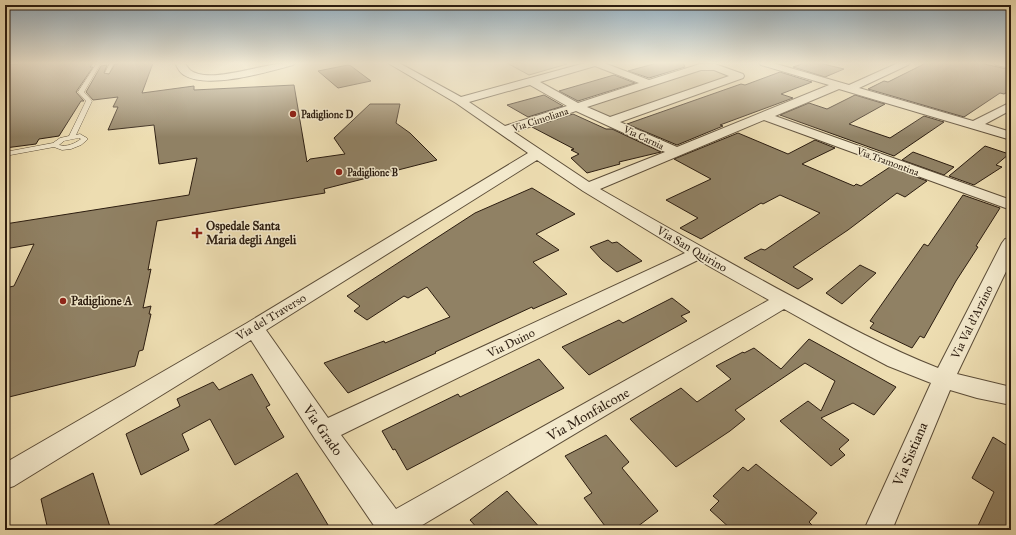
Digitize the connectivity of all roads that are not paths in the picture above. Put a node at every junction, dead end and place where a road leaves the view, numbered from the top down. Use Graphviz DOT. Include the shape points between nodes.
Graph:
graph roads {
  1 [pos="84,88"];
  2 [pos="436,88"];
  3 [pos="507,88"];
  4 [pos="543,88"];
  5 [pos="637,88"];
  6 [pos="705,88"];
  7 [pos="842,88"];
  8 [pos="848,88"];
  9 [pos="460,102"];
  10 [pos="1011,105"];
  11 [pos="577,107"];
  12 [pos="765,116"];
  13 [pos="611,121"];
  14 [pos="975,125"];
  15 [pos="503,131"];
  16 [pos="72,136"];
  17 [pos="1011,136"];
  18 [pos="55,145"];
  19 [pos="677,152"];
  20 [pos="5,154"];
  21 [pos="537,154"];
  22 [pos="588,188"];
  23 [pos="1011,205"];
  24 [pos="1011,243"];
  25 [pos="698,253"];
  26 [pos="783,301"];
  27 [pos="254,328"];
  28 [pos="944,379"];
  29 [pos="1011,396"];
  30 [pos="324,432"];
  31 [pos="5,478"];
  32 [pos="393,529"];
  33 [pos="878,530"];
  1 -- 16 [label="lane" via="81,92 89,101"];
  2 -- 9 [label="street, Via San Quirino"];
  3 -- 9 [label="street"];
  4 -- 11 [label="street, Via Cimoliana"];
  5 -- 11 [label="street, Via Cimoliana"];
  6 -- 13 [label="street, Via Carnia"];
  7 -- 12 [label="street"];
  8 -- 14 [label="street"];
  9 -- 15 [label="street, Via San Quirino"];
  10 -- 14 [label="street"];
  11 -- 13 [label="street, Via Carnia"];
  11 -- 15 [label="street, Via Cimoliana"];
  12 -- 19 [label="street"];
  12 -- 23 [label="street, Via Tramontina"];
  13 -- 19 [label="street, Via Carnia"];
  14 -- 17 [label="street"];
  15 -- 21 [label="street, Via San Quirino"];
  16 -- 18 [label="lane" via="58,141"];
  16 -- 18 [label="lane" via="83,136 85,139 69,147"];
  18 -- 20 [label="lane"];
  19 -- 22 [label="street"];
  21 -- 22 [label="street, Via San Quirino"];
  21 -- 27 [label="street, Via del Traverso"];
  22 -- 25 [label="street, Via San Quirino"];
  24 -- 28 [label="street, Via Val d'Arzino"];
  25 -- 26 [label="street, Via San Quirino"];
  25 -- 30 [label="street, Via Duino"];
  26 -- 28 [label="street, Via San Quirino" via="896,360"];
  26 -- 32 [label="street, Via Monfalcone"];
  27 -- 30 [label="street, Via Grado"];
  27 -- 31 [label="street, Via del Traverso"];
  28 -- 29 [label="street, Via San Quirino"];
  28 -- 33 [label="street, Via Sistiana"];
  30 -- 32 [label="street, Via Grado"];
}
